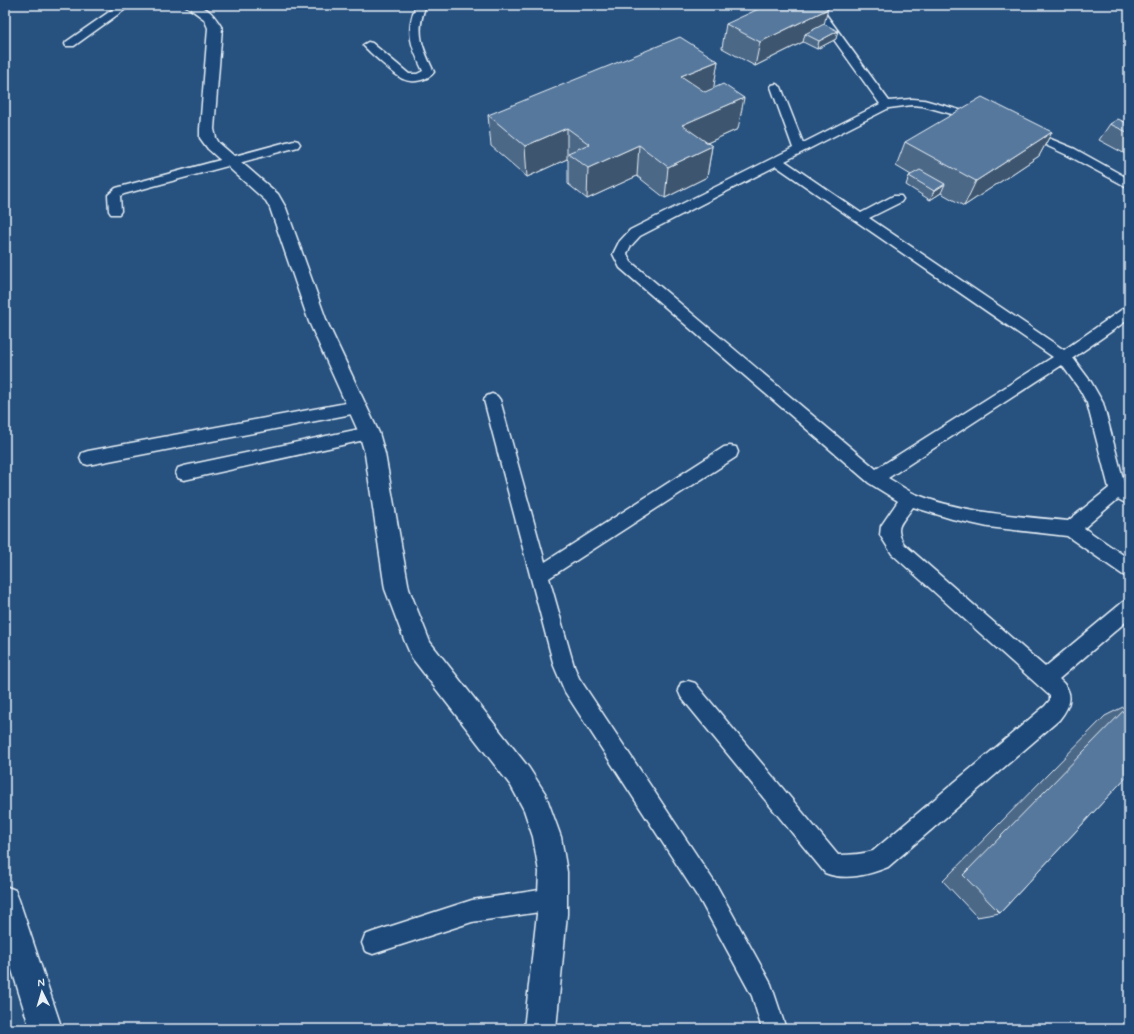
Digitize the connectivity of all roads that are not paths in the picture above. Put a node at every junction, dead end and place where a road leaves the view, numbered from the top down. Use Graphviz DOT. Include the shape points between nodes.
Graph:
graph roads {
  1 [pos="126,5"];
  2 [pos="193,5"];
  3 [pos="421,5"];
  4 [pos="814,5"];
  5 [pos="70,44"];
  6 [pos="368,45"];
  7 [pos="776,88"];
  8 [pos="886,105"];
  9 [pos="989,121"];
  10 [pos="1018,130"];
  11 [pos="294,144"];
  12 [pos="799,149"];
  13 [pos="776,161"];
  14 [pos="231,162"];
  15 [pos="1129,184"];
  16 [pos="897,198"];
  17 [pos="115,212"];
  18 [pos="860,218"];
  19 [pos="1129,312"];
  20 [pos="1064,357"];
  21 [pos="492,400"];
  22 [pos="357,407"];
  23 [pos="369,434"];
  24 [pos="730,452"];
  25 [pos="88,458"];
  26 [pos="184,473"];
  27 [pos="875,478"];
  28 [pos="1123,494"];
  29 [pos="909,498"];
  30 [pos="1071,529"];
  31 [pos="1129,569"];
  32 [pos="539,575"];
  33 [pos="1129,608"];
  34 [pos="1045,678"];
  35 [pos="688,690"];
  36 [pos="552,899"];
  37 [pos="5,900"];
  38 [pos="374,943"];
  39 [pos="46,1029"];
  40 [pos="540,1029"];
  41 [pos="774,1029"];
  1 -- 5 [label="lane"];
  2 -- 14 [label="main road" via="209,17 215,28 208,138"];
  3 -- 6 [label="lane" via="414,31 416,46 429,72 423,77 406,77"];
  4 -- 8 [label="lane"];
  7 -- 12 [label="lane"];
  8 -- 9 [label="lane" via="924,103"];
  8 -- 12 [label="lane"];
  10 -- 15 [label="lane" via="1047,140"];
  11 -- 14 [label="lane"];
  12 -- 13 [label="lane"];
  13 -- 18 [label="lane"];
  13 -- 27 [label="lane" via="635,233 620,254 625,264"];
  14 -- 17 [label="lane" via="120,191 114,195"];
  14 -- 22 [label="main road" via="272,198 278,208 318,322"];
  16 -- 18 [label="lane"];
  18 -- 20 [label="lane"];
  19 -- 20 [label="lane"];
  20 -- 27 [label="lane"];
  20 -- 28 [label="lane" via="1086,386 1095,403"];
  21 -- 32 [label="lane"];
  22 -- 23 [label="main road"];
  22 -- 25 [label="lane"];
  23 -- 26 [label="lane"];
  23 -- 36 [label="main road" via="375,454 402,607 421,650 520,777 535,803 547,836 553,872"];
  24 -- 32 [label="lane"];
  27 -- 29 [label="lane"];
  28 -- 30 [label="lane"];
  29 -- 30 [label="lane" via="988,520"];
  29 -- 34 [label="lane" via="889,530 888,535 898,549"];
  30 -- 31 [label="lane"];
  32 -- 41 [label="lane" via="564,666 572,685 710,894 763,992"];
  33 -- 34 [label="lane"];
  34 -- 35 [label="lane" via="1059,692 1060,703 1052,713 880,860 862,866 847,867 833,865"];
  36 -- 38 [label="lane" via="472,911"];
  36 -- 40 [label="main road"];
  37 -- 39 [label="main road"];
}
